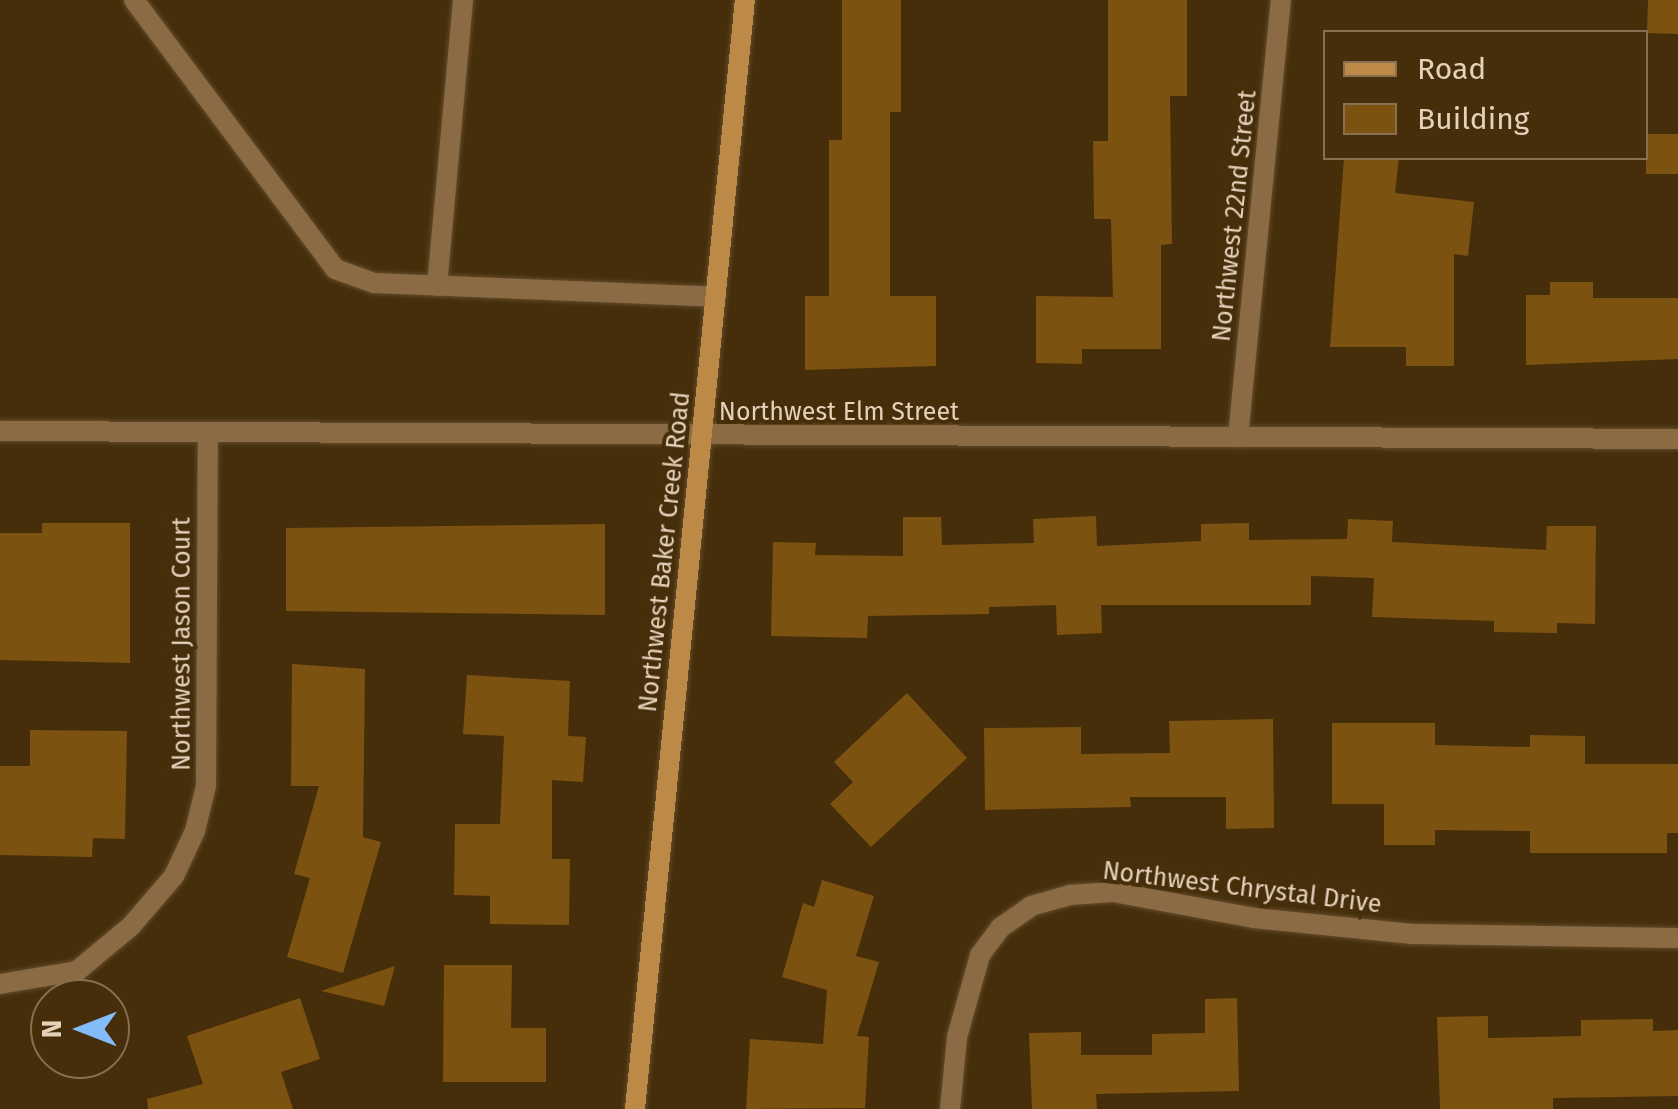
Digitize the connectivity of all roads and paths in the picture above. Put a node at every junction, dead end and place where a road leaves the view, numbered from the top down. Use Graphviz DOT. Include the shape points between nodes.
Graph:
graph roads {
  1 [pos="134,0"];
  2 [pos="464,0"];
  3 [pos="745,0"];
  4 [pos="1281,0"];
  5 [pos="436,286"];
  6 [pos="716,297"];
  7 [pos="0,432"];
  8 [pos="208,432"];
  9 [pos="702,437"];
  10 [pos="1238,438"];
  11 [pos="1678,439"];
  12 [pos="1678,938"];
  13 [pos="0,984"];
  14 [pos="635,1109"];
  15 [pos="950,1109"];
  1 -- 5 [label="street" via="336,269 374,284"];
  2 -- 5 [label="street"];
  3 -- 6 [label="main road, Northwest Baker Creek Road"];
  4 -- 10 [label="street, Northwest 22nd Street"];
  5 -- 6 [label="street"];
  6 -- 9 [label="main road, Northwest Baker Creek Road"];
  7 -- 8 [label="street, Northwest Elm Street"];
  8 -- 9 [label="street, Northwest Elm Street"];
  8 -- 13 [label="street, Northwest Jason Court" via="206,786 195,832 174,876 131,926 77,971"];
  9 -- 10 [label="street, Northwest Elm Street"];
  9 -- 14 [label="main road, Northwest Baker Creek Road"];
  10 -- 11 [label="street, Northwest Elm Street"];
  12 -- 15 [label="street, Northwest Chrystal Drive" via="1412,934 1254,918 1113,892 1070,894 1032,906 1000,928 980,955 957,1037"];
}
